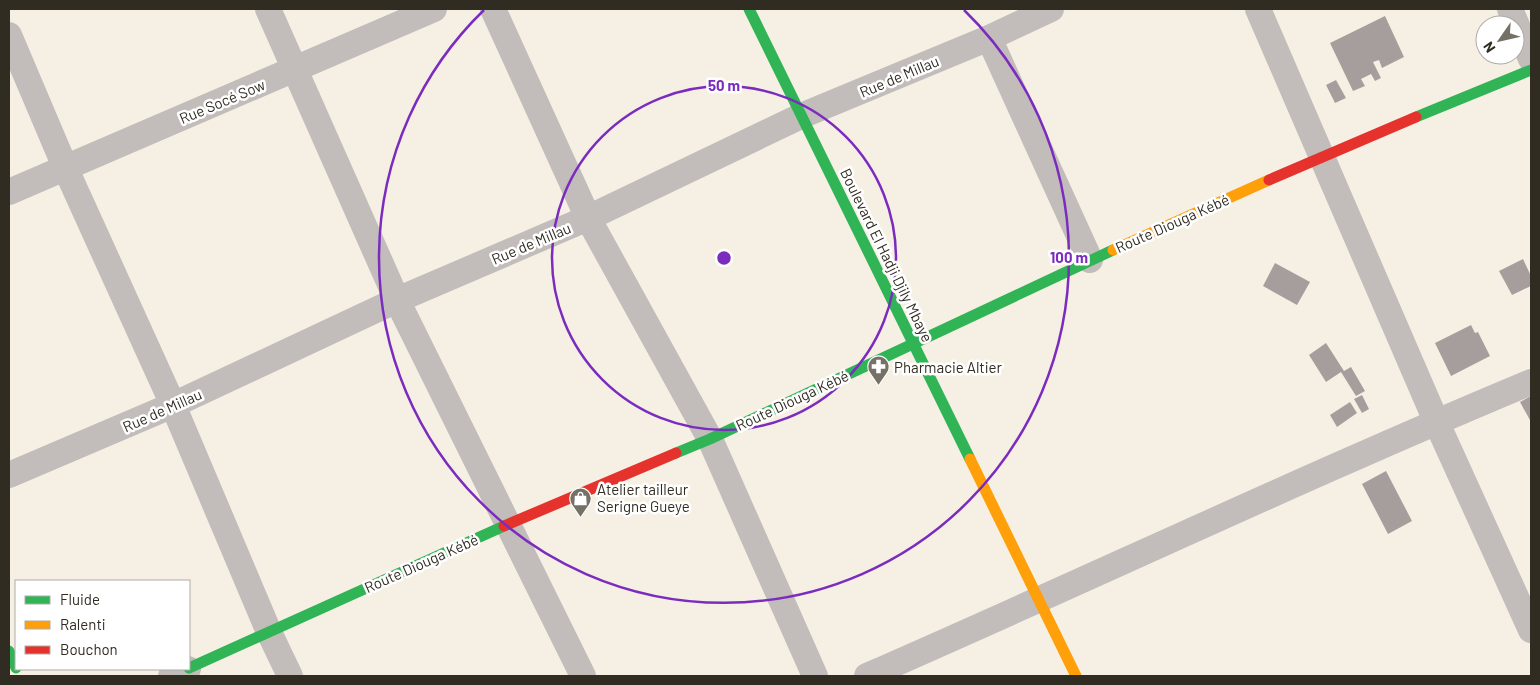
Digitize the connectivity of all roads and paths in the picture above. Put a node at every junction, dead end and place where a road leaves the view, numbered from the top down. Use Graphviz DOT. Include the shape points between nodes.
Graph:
graph roads {
  1 [pos="268,9"];
  2 [pos="434,9"];
  3 [pos="493,9"];
  4 [pos="749,9"];
  5 [pos="1051,9"];
  6 [pos="1258,9"];
  7 [pos="1510,9"];
  8 [pos="9,35"];
  9 [pos="989,38"];
  10 [pos="1531,59"];
  11 [pos="295,70"];
  12 [pos="1531,70"];
  13 [pos="801,116"];
  14 [pos="1322,156"];
  15 [pos="65,167"];
  16 [pos="9,192"];
  17 [pos="588,218"];
  18 [pos="1090,260"];
  19 [pos="397,300"];
  20 [pos="914,343"];
  21 [pos="1531,382"];
  22 [pos="173,405"];
  23 [pos="1436,421"];
  24 [pos="710,439"];
  25 [pos="9,475"];
  26 [pos="508,524"];
  27 [pos="1039,601"];
  28 [pos="1531,630"];
  29 [pos="269,632"];
  30 [pos="9,652"];
  31 [pos="15,666"];
  32 [pos="190,667"];
  33 [pos="184,670"];
  34 [pos="171,676"];
  35 [pos="290,676"];
  36 [pos="583,676"];
  37 [pos="815,676"];
  38 [pos="867,676"];
  39 [pos="1076,676"];
  1 -- 11 [label="street"];
  2 -- 11 [label="street, Rue Socé Sow"];
  3 -- 17 [label="street"];
  4 -- 13 [label="street, Boulevard El Hadji Djily Mbaye"];
  5 -- 9 [label="street, Rue de Millau"];
  6 -- 14 [label="street"];
  7 -- 10 [label="street"];
  8 -- 15 [label="street"];
  9 -- 13 [label="street, Rue de Millau"];
  9 -- 18 [label="street"];
  11 -- 15 [label="street, Rue Socé Sow"];
  11 -- 19 [label="street"];
  12 -- 14 [label="street, Route Diouga Kébé"];
  13 -- 17 [label="street, Rue de Millau"];
  13 -- 20 [label="street, Boulevard El Hadji Djily Mbaye"];
  14 -- 18 [label="street, Route Diouga Kébé"];
  14 -- 23 [label="street"];
  15 -- 16 [label="street, Rue Socé Sow"];
  15 -- 22 [label="street"];
  17 -- 19 [label="street, Rue de Millau"];
  17 -- 24 [label="street"];
  18 -- 20 [label="street, Route Diouga Kébé"];
  19 -- 22 [label="street, Rue de Millau"];
  19 -- 26 [label="street"];
  20 -- 24 [label="street, Route Diouga Kébé"];
  20 -- 27 [label="street, Boulevard El Hadji Djily Mbaye"];
  21 -- 23 [label="street"];
  22 -- 25 [label="street, Rue de Millau"];
  22 -- 29 [label="street"];
  23 -- 27 [label="street"];
  23 -- 28 [label="street"];
  24 -- 26 [label="street, Route Diouga Kébé"];
  24 -- 37 [label="street"];
  26 -- 29 [label="street, Route Diouga Kébé"];
  26 -- 36 [label="street"];
  27 -- 38 [label="street"];
  27 -- 39 [label="street, Boulevard El Hadji Djily Mbaye"];
  29 -- 32 [label="street, Route Diouga Kébé"];
  29 -- 35 [label="street"];
  30 -- 31 [label="street"];
  33 -- 34 [label="street, Route Diouga Kébé"];
}
